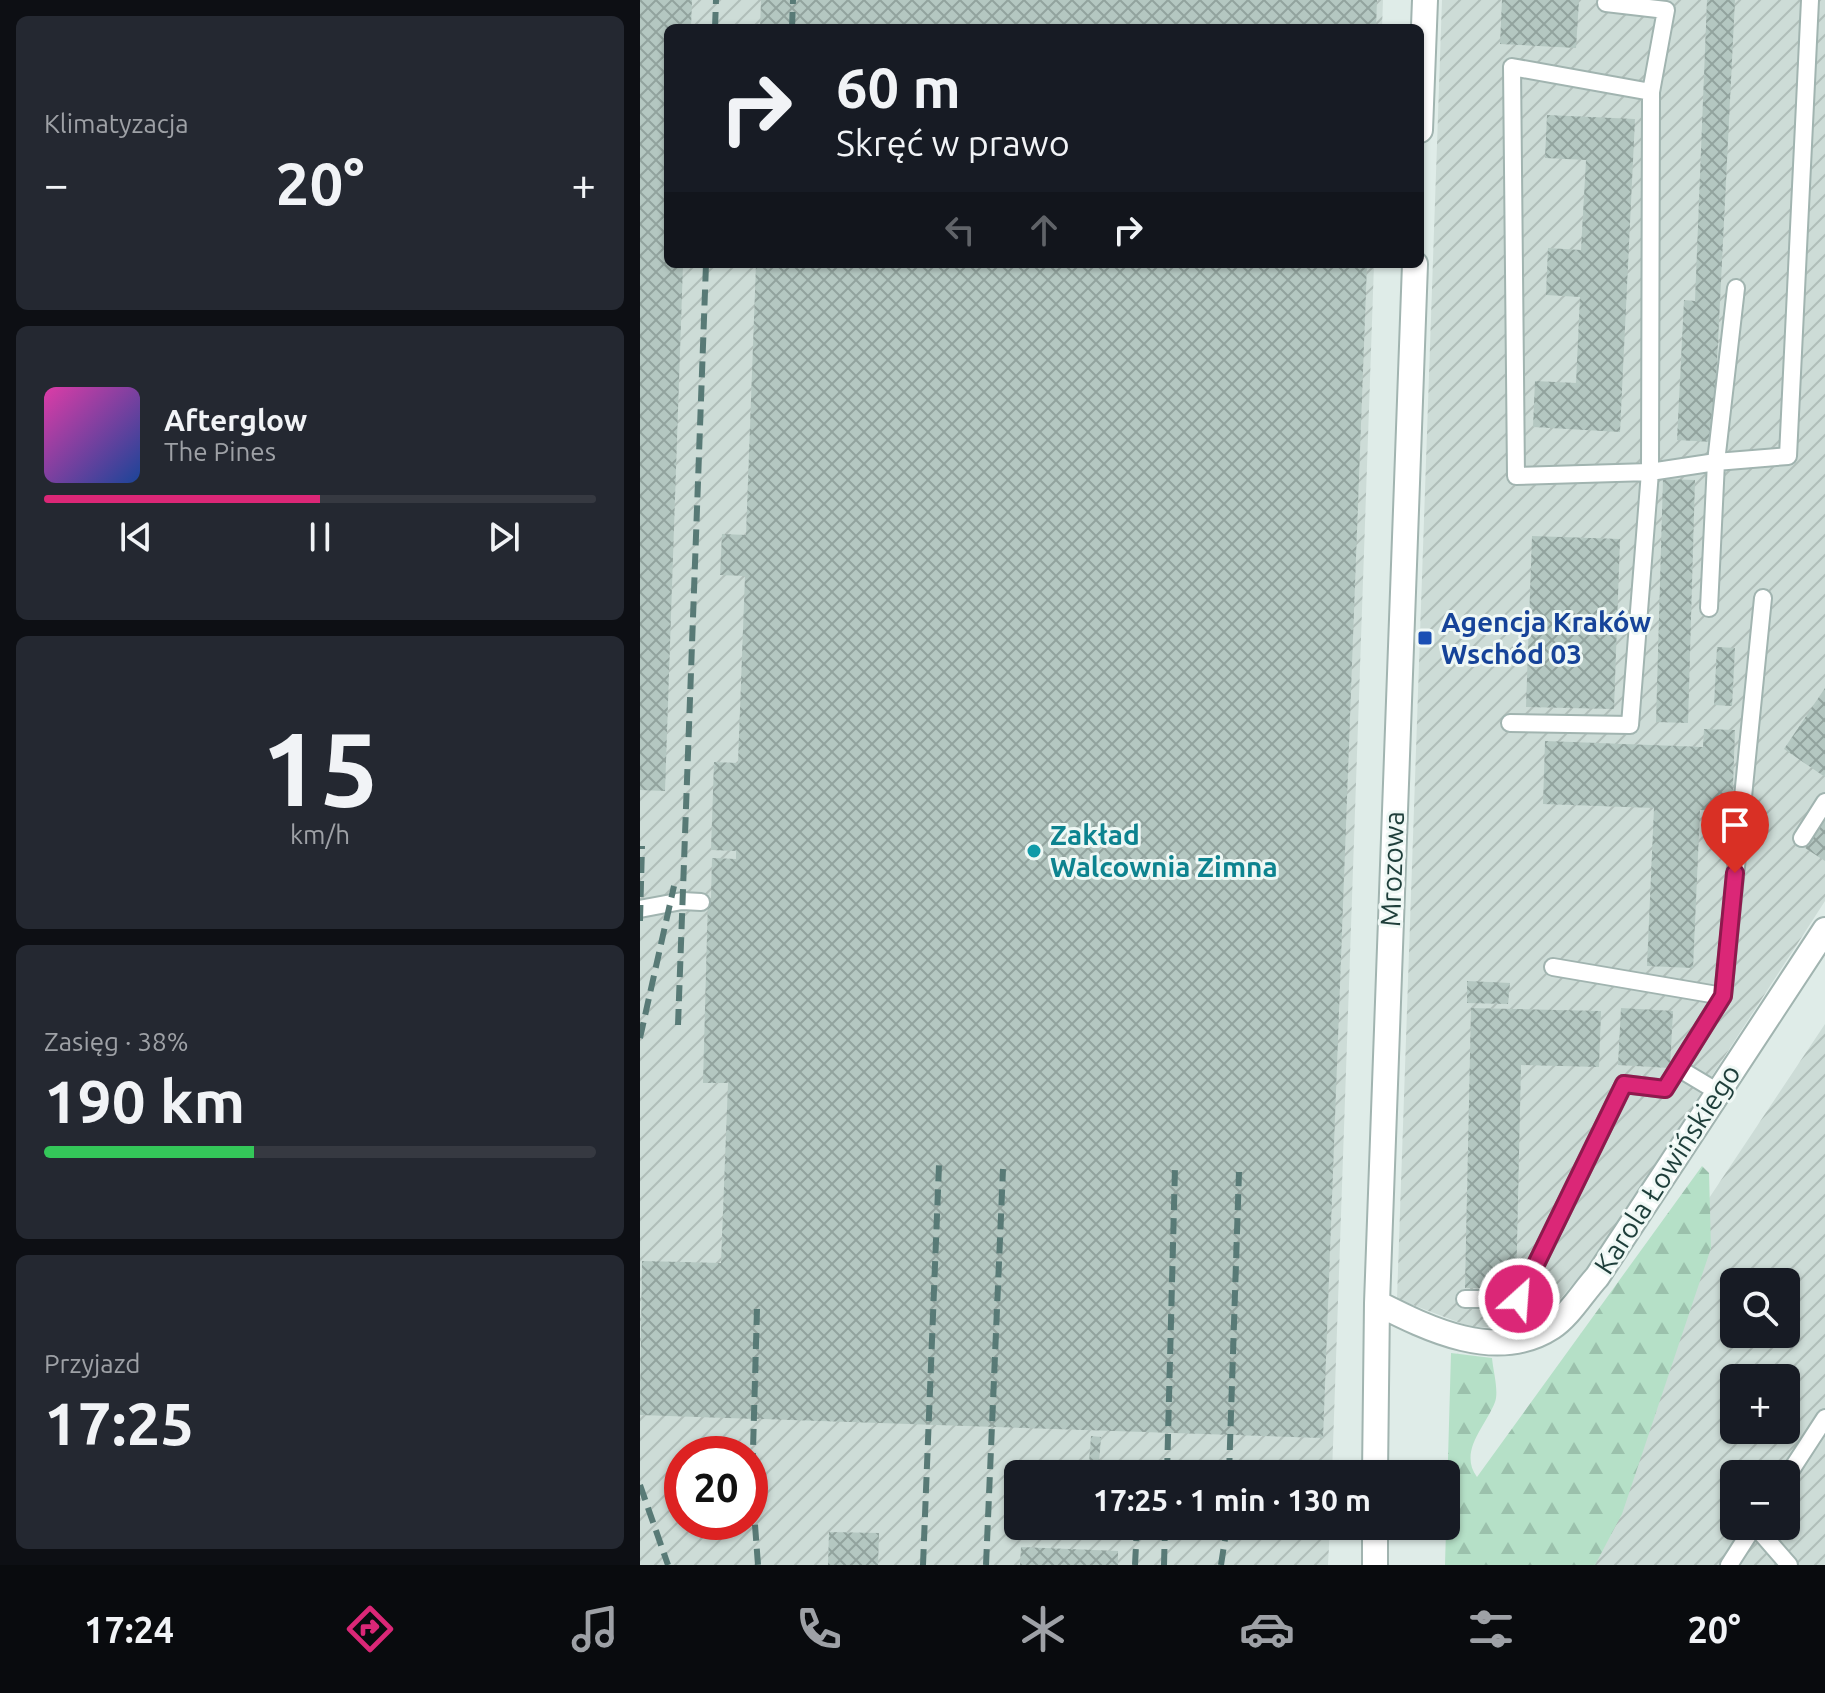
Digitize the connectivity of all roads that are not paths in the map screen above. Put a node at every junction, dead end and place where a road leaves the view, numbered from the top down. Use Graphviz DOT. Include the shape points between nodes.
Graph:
graph roads {
  1 [pos="1425,0"];
  2 [pos="1810,0"];
  3 [pos="1606,3"];
  4 [pos="1424,26"];
  5 [pos="1651,92"];
  6 [pos="1415,268"];
  7 [pos="1736,288"];
  8 [pos="1716,462"];
  9 [pos="1650,472"];
  10 [pos="1763,598"];
  11 [pos="1709,608"];
  12 [pos="1510,723"];
  13 [pos="1825,802"];
  14 [pos="1802,838"];
  15 [pos="701,902"];
  16 [pos="640,909"];
  17 [pos="1825,930"];
  18 [pos="1553,967"];
  19 [pos="1723,996"];
  20 [pos="1678,1068"];
  21 [pos="1718,1092"];
  22 [pos="1465,1299"];
  23 [pos="1519,1299"];
  24 [pos="1377,1303"];
  25 [pos="1498,1342"];
  26 [pos="1825,1418"];
  27 [pos="1375,1460"];
  28 [pos="1798,1460"];
  29 [pos="1375,1540"];
  30 [pos="1745,1540"];
  31 [pos="1767,1540"];
  32 [pos="1375,1565"];
  33 [pos="1729,1565"];
  34 [pos="1789,1565"];
  1 -- 4 [label="street"];
  2 -- 8 [label="lane" via="1788,456"];
  3 -- 5 [label="lane" via="1666,10"];
  5 -- 9 [label="lane"];
  5 -- 9 [label="lane" via="1512,67 1516,476"];
  6 -- 24 [label="street, Mrozowa"];
  7 -- 8 [label="lane"];
  8 -- 9 [label="lane"];
  8 -- 11 [label="lane"];
  9 -- 12 [label="lane" via="1630,725"];
  10 -- 19 [label="lane"];
  13 -- 14 [label="lane"];
  15 -- 16 [label="lane"];
  17 -- 21 [label="street, Karola Łowińskiego"];
  18 -- 19 [label="lane"];
  19 -- 20 [label="lane"];
  20 -- 21 [label="lane"];
  20 -- 23 [label="lane" via="1665,1089 1624,1084"];
  21 -- 25 [label="street, Karola Łowińskiego" via="1597,1277 1553,1327 1519,1342"];
  22 -- 23 [label="lane"];
  23 -- 25 [label="lane"];
  24 -- 25 [label="street, Karola Łowińskiego" via="1420,1325"];
  24 -- 27 [label="street, Mrozowa"];
  26 -- 28 [label="lane"];
  29 -- 32 [label="street"];
  30 -- 33 [label="lane"];
  31 -- 34 [label="lane"];
}
